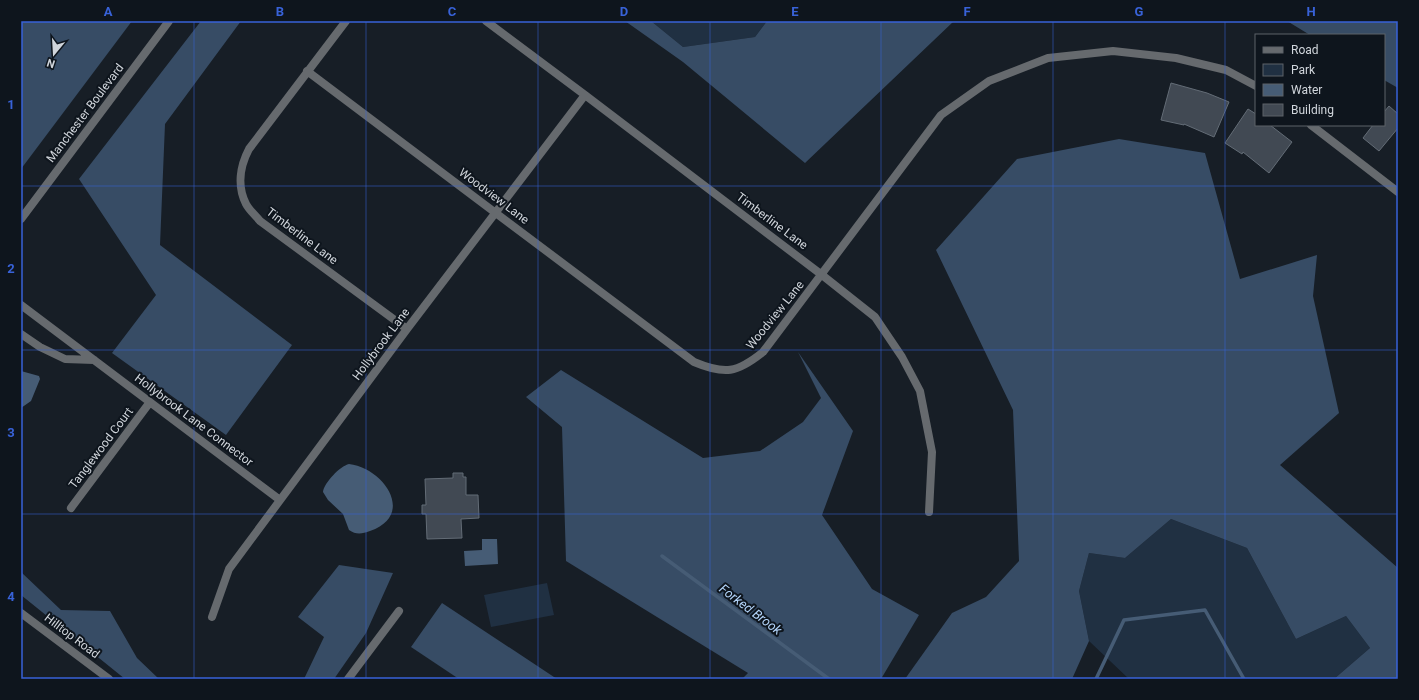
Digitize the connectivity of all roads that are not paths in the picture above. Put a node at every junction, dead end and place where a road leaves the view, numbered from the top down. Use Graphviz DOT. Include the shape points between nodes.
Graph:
graph roads {
  1 [pos="169,21"];
  2 [pos="346,21"];
  3 [pos="486,21"];
  4 [pos="307,71"];
  5 [pos="1255,85"];
  6 [pos="585,95"];
  7 [pos="1312,126"];
  8 [pos="1398,192"];
  9 [pos="496,213"];
  10 [pos="21,219"];
  11 [pos="822,275"];
  12 [pos="21,305"];
  13 [pos="407,329"];
  14 [pos="21,334"];
  15 [pos="94,360"];
  16 [pos="150,402"];
  17 [pos="280,500"];
  18 [pos="71,508"];
  19 [pos="929,512"];
  20 [pos="399,611"];
  21 [pos="21,612"];
  22 [pos="212,617"];
  23 [pos="109,679"];
  24 [pos="348,679"];
  1 -- 10 [label="street, Manchester Boulevard"];
  2 -- 4 [label="street, Timberline Lane"];
  3 -- 6 [label="street, Timberline Lane"];
  4 -- 9 [label="street, Woodview Lane"];
  4 -- 13 [label="street, Timberline Lane" via="249,149 243,161 240,176 246,205 260,221"];
  5 -- 11 [label="street, Woodview Lane" via="1219,68 1176,58 1113,51 1048,58 989,81 941,115"];
  6 -- 9 [label="street, Hollybrook Lane"];
  6 -- 11 [label="street, Timberline Lane"];
  7 -- 8 [label="street"];
  9 -- 11 [label="street, Woodview Lane" via="694,362 718,370 734,370 749,364 763,352"];
  9 -- 13 [label="street, Hollybrook Lane"];
  11 -- 19 [label="street, Timberline Lane" via="875,317 902,357 920,391 932,452"];
  12 -- 15 [label="street, Hollybrook Lane Connector"];
  13 -- 17 [label="street, Hollybrook Lane"];
  14 -- 15 [label="street" via="65,359"];
  15 -- 16 [label="street, Hollybrook Lane Connector"];
  16 -- 17 [label="street, Hollybrook Lane Connector"];
  16 -- 18 [label="street, Tanglewood Court"];
  17 -- 22 [label="street, Hollybrook Lane" via="229,569"];
  20 -- 24 [label="street"];
  21 -- 23 [label="street, Hilltop Road"];
}
